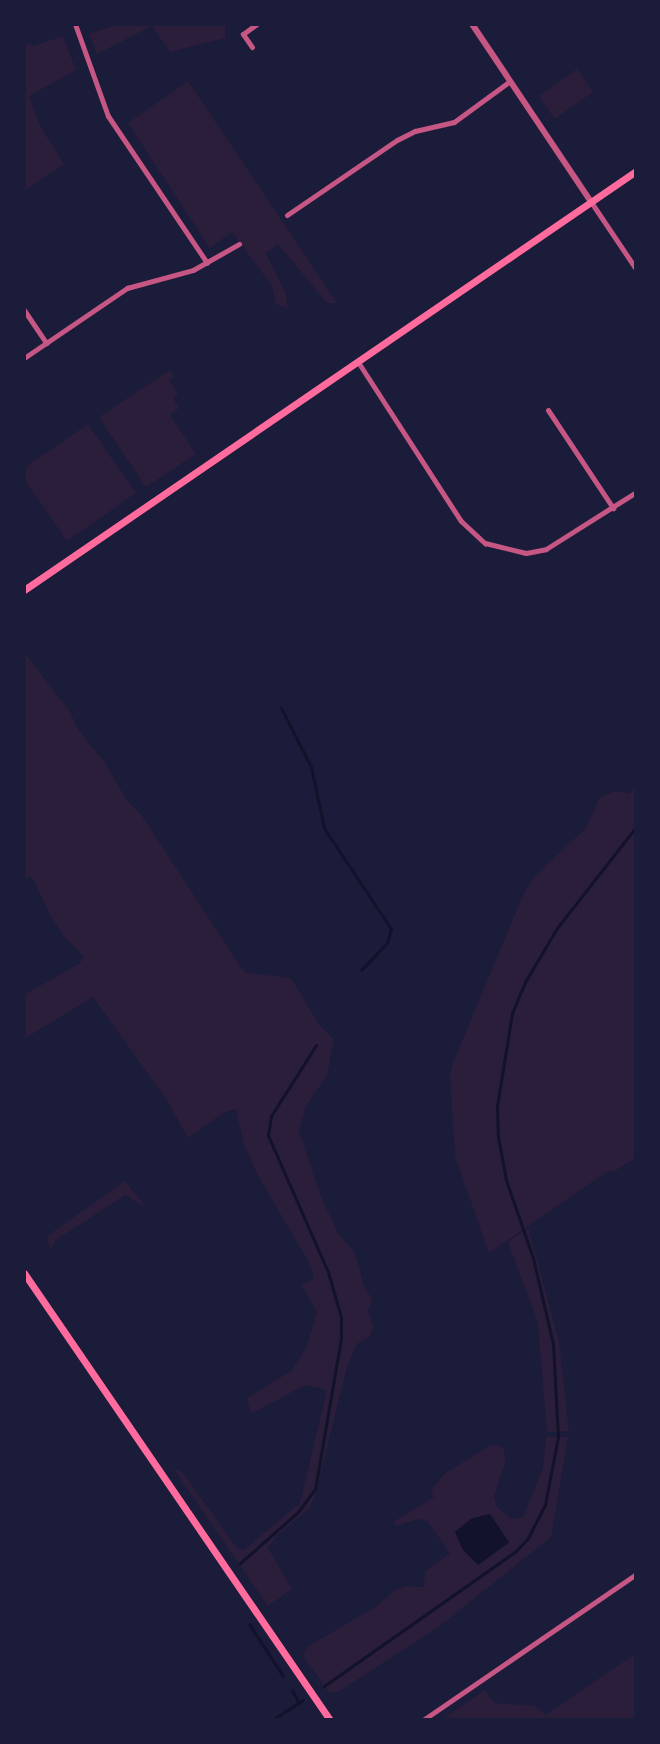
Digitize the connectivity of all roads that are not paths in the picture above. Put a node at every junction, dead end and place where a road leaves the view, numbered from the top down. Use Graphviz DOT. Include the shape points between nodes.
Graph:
graph roads {
  1 [pos="75,24"];
  2 [pos="257,24"];
  3 [pos="472,24"];
  4 [pos="252,47"];
  5 [pos="510,81"];
  6 [pos="636,171"];
  7 [pos="591,202"];
  8 [pos="287,215"];
  9 [pos="239,244"];
  10 [pos="207,263"];
  11 [pos="636,269"];
  12 [pos="24,310"];
  13 [pos="46,343"];
  14 [pos="24,358"];
  15 [pos="358,362"];
  16 [pos="548,410"];
  17 [pos="636,492"];
  18 [pos="613,508"];
  19 [pos="24,590"];
  20 [pos="24,1273"];
  21 [pos="636,1574"];
  22 [pos="330,1720"];
  23 [pos="423,1720"];
  1 -- 10 [label="street" via="108,116"];
  2 -- 4 [label="street" via="243,34"];
  3 -- 5 [label="street"];
  5 -- 7 [label="street"];
  5 -- 8 [label="street" via="454,122 397,140"];
  6 -- 7 [label="main road"];
  7 -- 11 [label="street"];
  7 -- 15 [label="main road"];
  9 -- 10 [label="street"];
  10 -- 13 [label="street" via="127,288"];
  12 -- 13 [label="street"];
  13 -- 14 [label="street"];
  15 -- 18 [label="street" via="461,521 485,543 526,553 546,549"];
  15 -- 19 [label="main road"];
  16 -- 18 [label="street"];
  17 -- 18 [label="street"];
  20 -- 22 [label="main road"];
  21 -- 23 [label="street"];
}
